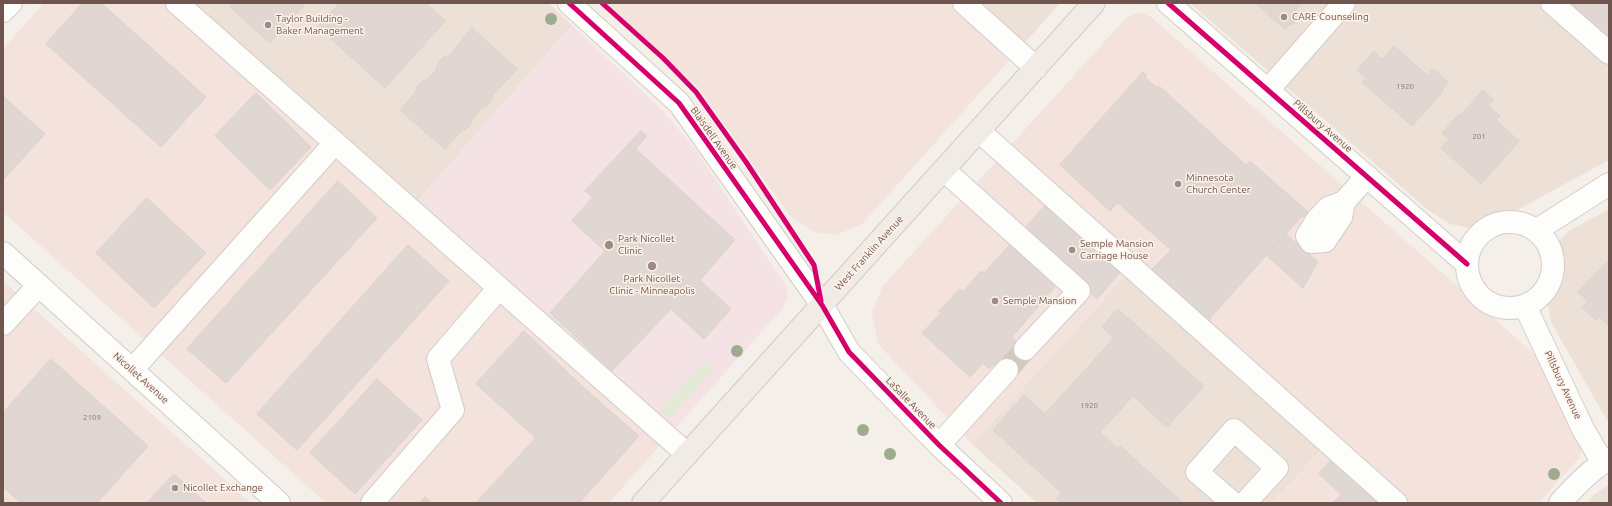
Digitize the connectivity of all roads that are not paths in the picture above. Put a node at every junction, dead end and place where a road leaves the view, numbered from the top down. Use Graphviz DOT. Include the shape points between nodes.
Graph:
graph roads {
  1 [pos="11,3"];
  2 [pos="177,3"];
  3 [pos="568,3"];
  4 [pos="964,3"];
  5 [pos="1094,3"];
  6 [pos="1168,3"];
  7 [pos="1344,3"];
  8 [pos="1552,3"];
  9 [pos="3,11"];
  10 [pos="1609,53"];
  11 [pos="1036,68"];
  12 [pos="1268,90"];
  13 [pos="979,131"];
  14 [pos="336,143"];
  15 [pos="944,170"];
  16 [pos="1367,176"];
  17 [pos="1609,184"];
  18 [pos="1344,202"];
  19 [pos="1537,230"];
  20 [pos="3,252"];
  21 [pos="1467,264"];
  22 [pos="39,285"];
  23 [pos="500,288"];
  24 [pos="822,305"];
  25 [pos="1526,306"];
  26 [pos="3,324"];
  27 [pos="1025,349"];
  28 [pos="132,370"];
  29 [pos="1007,370"];
  30 [pos="939,445"];
  31 [pos="687,454"];
  32 [pos="1606,461"];
  33 [pos="650,501"];
  34 [pos="279,503"];
  35 [pos="372,503"];
  36 [pos="1001,503"];
  37 [pos="1233,503"];
  38 [pos="1246,503"];
  39 [pos="1396,503"];
  40 [pos="1560,503"];
  1 -- 9 [label="street"];
  2 -- 14 [label="street"];
  3 -- 24 [label="street, Blaisdell Avenue" via="679,103"];
  4 -- 11 [label="street"];
  5 -- 11 [label="main road, West Franklin Avenue"];
  6 -- 12 [label="street, Pillsbury Avenue"];
  7 -- 12 [label="street"];
  8 -- 10 [label="street"];
  11 -- 13 [label="main road, West Franklin Avenue"];
  12 -- 16 [label="street, Pillsbury Avenue"];
  13 -- 15 [label="main road, West Franklin Avenue"];
  13 -- 39 [label="street"];
  14 -- 23 [label="street"];
  14 -- 28 [label="street"];
  15 -- 24 [label="main road, West Franklin Avenue"];
  15 -- 27 [label="street" via="1079,291"];
  16 -- 18 [label="street"];
  16 -- 21 [label="street, Pillsbury Avenue"];
  17 -- 19 [label="street"];
  19 -- 21 [label="street" via="1518,221 1503,221 1489,226 1477,236 1470,249"];
  19 -- 25 [label="street" via="1544,236 1551,249 1554,262 1552,276 1547,289"];
  20 -- 22 [label="street, Nicollet Avenue"];
  21 -- 25 [label="street" via="1469,278 1476,292 1486,301 1512,308"];
  22 -- 26 [label="street"];
  22 -- 28 [label="street, Nicollet Avenue"];
  23 -- 31 [label="street"];
  23 -- 35 [label="street" via="438,359 453,410"];
  24 -- 30 [label="street, LaSalle Avenue" via="849,352"];
  24 -- 31 [label="main road, West Franklin Avenue"];
  25 -- 32 [label="street, Pillsbury Avenue" via="1583,429"];
  28 -- 34 [label="street, Nicollet Avenue"];
  29 -- 30 [label="street"];
  30 -- 36 [label="street, LaSalle Avenue"];
  31 -- 33 [label="main road, West Franklin Avenue"];
  32 -- 40 [label="street" via="1576,484"];
  37 -- 38 [label="street" via="1197,472 1234,430 1277,468"];
}
